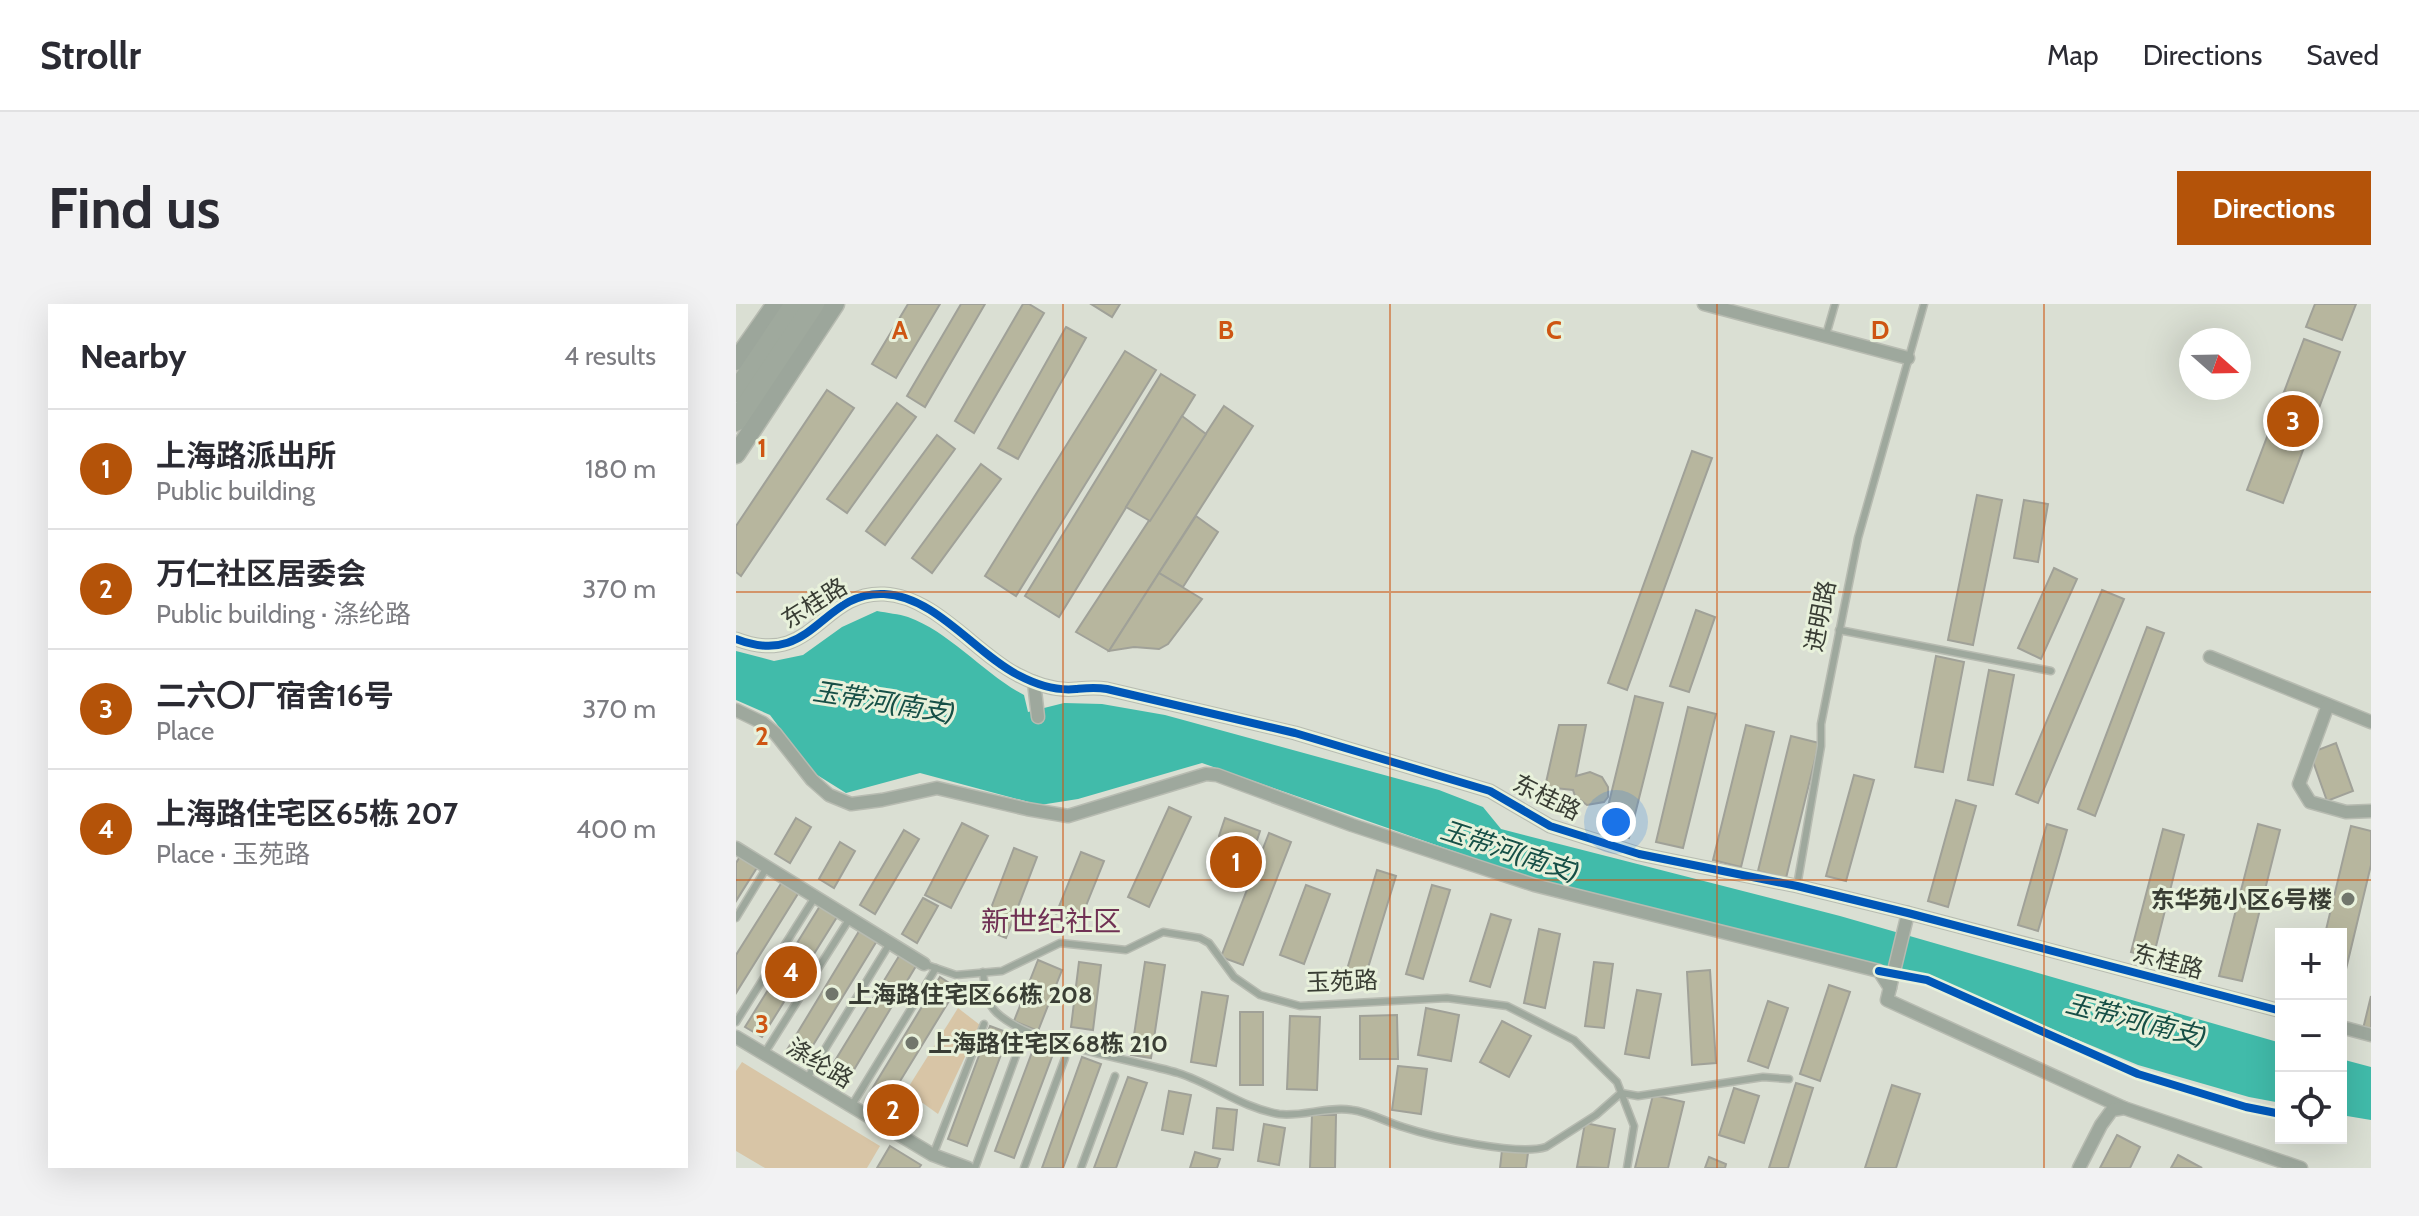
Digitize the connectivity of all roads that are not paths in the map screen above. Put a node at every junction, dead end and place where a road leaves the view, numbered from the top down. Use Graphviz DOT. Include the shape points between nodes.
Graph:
graph roads {
  1 [pos="776,304"];
  2 [pos="795,304"];
  3 [pos="814,304"];
  4 [pos="835,304"];
  5 [pos="1704,304"];
  6 [pos="1835,304"];
  7 [pos="1924,304"];
  8 [pos="1826,336"];
  9 [pos="1908,358"];
  10 [pos="736,361"];
  11 [pos="736,392"];
  12 [pos="736,421"];
  13 [pos="736,454"];
  14 [pos="1839,630"];
  15 [pos="736,639"];
  16 [pos="2210,657"];
  17 [pos="2051,671"];
  18 [pos="1034,682"];
  19 [pos="2328,705"];
  20 [pos="736,710"];
  21 [pos="1038,717"];
  22 [pos="2371,722"];
  23 [pos="1047,798"];
  24 [pos="2371,811"];
  25 [pos="1049,813"];
  26 [pos="736,848"];
  27 [pos="767,867"];
  28 [pos="1797,886"];
  29 [pos="815,897"];
  30 [pos="736,918"];
  31 [pos="850,918"];
  32 [pos="1907,918"];
  33 [pos="890,943"];
  34 [pos="930,966"];
  35 [pos="983,972"];
  36 [pos="1890,988"];
  37 [pos="2275,1010"];
  38 [pos="736,1022"];
  39 [pos="984,1024"];
  40 [pos="2347,1029"];
  41 [pos="2371,1035"];
  42 [pos="736,1037"];
  43 [pos="1021,1042"];
  44 [pos="764,1054"];
  45 [pos="1065,1058"];
  46 [pos="1115,1076"];
  47 [pos="1789,1079"];
  48 [pos="805,1081"];
  49 [pos="1621,1093"];
  50 [pos="850,1107"];
  51 [pos="2124,1108"];
  52 [pos="931,1162"];
  53 [pos="968,1168"];
  54 [pos="975,1168"];
  55 [pos="1024,1168"];
  56 [pos="1081,1168"];
  57 [pos="1627,1168"];
  58 [pos="2079,1168"];
  59 [pos="2301,1168"];
  1 -- 10 [label="main road"];
  2 -- 11 [label="main road"];
  3 -- 12 [label="main road"];
  4 -- 13 [label="main road"];
  5 -- 8 [label="street"];
  6 -- 8 [label="lane"];
  7 -- 9 [label="lane, 进明路"];
  8 -- 9 [label="street"];
  9 -- 14 [label="lane, 进明路" via="1858,538"];
  14 -- 17 [label="lane"];
  14 -- 28 [label="lane, 进明路"];
  15 -- 18 [label="street, 东桂路" via="762,647 786,645 864,595 889,594 942,617 1014,674"];
  16 -- 19 [label="street"];
  18 -- 21 [label="street"];
  18 -- 28 [label="street, 东桂路" via="1107,689 1295,733 1490,791 1550,826 1579,836 1639,854"];
  19 -- 22 [label="street"];
  19 -- 24 [label="street" via="2299,784 2310,802 2346,812"];
  20 -- 25 [label="street" via="763,723 812,780 851,804 937,788"];
  23 -- 25 [label="street"];
  25 -- 36 [label="street" via="1068,816 1217,775 1534,885 1879,971"];
  26 -- 27 [label="street, 玉苑路"];
  27 -- 29 [label="street, 玉苑路"];
  27 -- 30 [label="lane"];
  28 -- 32 [label="street, 东桂路"];
  29 -- 31 [label="street, 玉苑路"];
  29 -- 38 [label="lane"];
  31 -- 33 [label="street, 玉苑路"];
  31 -- 44 [label="lane"];
  32 -- 36 [label="street"];
  32 -- 37 [label="street, 东桂路"];
  33 -- 34 [label="street, 玉苑路"];
  33 -- 48 [label="lane"];
  34 -- 35 [label="lane, 玉苑路" via="956,975"];
  34 -- 50 [label="lane"];
  35 -- 49 [label="lane, 玉苑路" via="1002,971 1060,943 1126,950 1163,932 1187,934 1209,943 1234,977 1260,995 1300,1006 1447,998 1507,1006 1574,1040 1617,1082"];
  35 -- 49 [label="lane" via="986,996 1012,1023 1042,1037 1182,1074 1240,1103 1280,1114 1352,1110 1427,1135 1537,1150 1596,1115"];
  36 -- 51 [label="street" via="1887,1000"];
  39 -- 52 [label="lane"];
  40 -- 41 [label="street"];
  42 -- 44 [label="street, 涤纶路"];
  43 -- 54 [label="lane"];
  44 -- 48 [label="street, 涤纶路"];
  45 -- 55 [label="lane"];
  46 -- 56 [label="lane"];
  47 -- 49 [label="lane" via="1763,1077 1638,1096"];
  48 -- 50 [label="street, 涤纶路"];
  49 -- 57 [label="lane, 玉苑路" via="1634,1126"];
  50 -- 52 [label="street, 涤纶路"];
  51 -- 58 [label="street" via="2112,1110"];
  51 -- 59 [label="street"];
  52 -- 53 [label="street, 涤纶路"];
}
